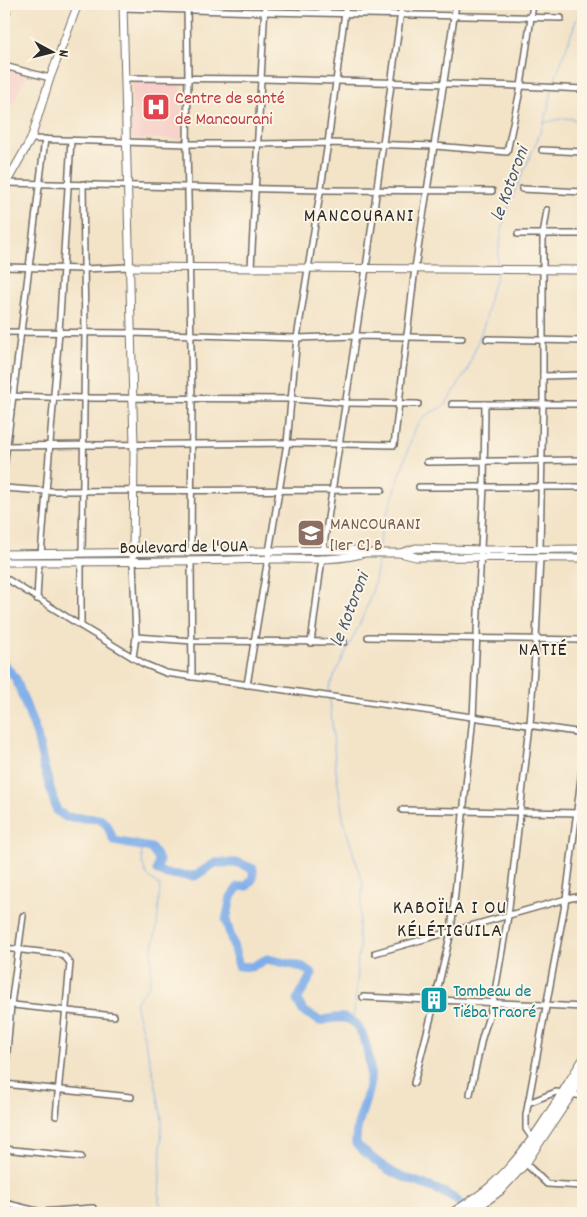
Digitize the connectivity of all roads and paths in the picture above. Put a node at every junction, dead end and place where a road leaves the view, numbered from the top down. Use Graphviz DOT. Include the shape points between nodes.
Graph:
graph roads {
  1 [pos="78,4"];
  2 [pos="265,4"];
  3 [pos="346,4"];
  4 [pos="402,4"];
  5 [pos="456,4"];
  6 [pos="533,4"];
  7 [pos="123,6"];
  8 [pos="187,7"];
  9 [pos="265,12"];
  10 [pos="7,13"];
  11 [pos="344,13"];
  12 [pos="400,14"];
  13 [pos="454,16"];
  14 [pos="531,17"];
  15 [pos="561,18"];
  16 [pos="4,20"];
  17 [pos="4,66"];
  18 [pos="50,78"];
  19 [pos="126,78"];
  20 [pos="188,78"];
  21 [pos="262,79"];
  22 [pos="336,81"];
  23 [pos="391,83"];
  24 [pos="443,84"];
  25 [pos="521,86"];
  26 [pos="583,89"];
  27 [pos="31,139"];
  28 [pos="45,139"];
  29 [pos="71,140"];
  30 [pos="126,142"];
  31 [pos="328,142"];
  32 [pos="187,144"];
  33 [pos="257,144"];
  34 [pos="383,144"];
  35 [pos="435,146"];
  36 [pos="542,150"];
  37 [pos="583,152"];
  38 [pos="40,184"];
  39 [pos="68,184"];
  40 [pos="82,184"];
  41 [pos="5,185"];
  42 [pos="126,186"];
  43 [pos="188,186"];
  44 [pos="255,188"];
  45 [pos="376,189"];
  46 [pos="522,189"];
  47 [pos="320,190"];
  48 [pos="428,190"];
  49 [pos="492,191"];
  50 [pos="583,192"];
  51 [pos="547,210"];
  52 [pos="518,234"];
  53 [pos="543,234"];
  54 [pos="583,234"];
  55 [pos="4,267"];
  56 [pos="30,267"];
  57 [pos="128,267"];
  58 [pos="62,268"];
  59 [pos="190,268"];
  60 [pos="252,268"];
  61 [pos="309,268"];
  62 [pos="366,268"];
  63 [pos="415,268"];
  64 [pos="84,269"];
  65 [pos="543,270"];
  66 [pos="583,270"];
  67 [pos="4,332"];
  68 [pos="21,332"];
  69 [pos="59,332"];
  70 [pos="85,333"];
  71 [pos="131,333"];
  72 [pos="192,335"];
  73 [pos="356,336"];
  74 [pos="408,337"];
  75 [pos="296,338"];
  76 [pos="462,338"];
  77 [pos="487,340"];
  78 [pos="544,341"];
  79 [pos="583,341"];
  80 [pos="583,375"];
  81 [pos="543,376"];
  82 [pos="4,396"];
  83 [pos="14,396"];
  84 [pos="53,398"];
  85 [pos="84,398"];
  86 [pos="132,398"];
  87 [pos="192,398"];
  88 [pos="291,399"];
  89 [pos="347,403"];
  90 [pos="543,403"];
  91 [pos="400,404"];
  92 [pos="418,404"];
  93 [pos="452,404"];
  94 [pos="484,404"];
  95 [pos="583,404"];
  96 [pos="287,443"];
  97 [pos="340,444"];
  98 [pos="49,445"];
  99 [pos="83,445"];
  100 [pos="134,445"];
  101 [pos="192,445"];
  102 [pos="5,446"];
  103 [pos="485,460"];
  104 [pos="543,460"];
  105 [pos="583,460"];
  106 [pos="427,462"];
  107 [pos="4,468"];
  108 [pos="484,486"];
  109 [pos="541,486"];
  110 [pos="419,487"];
  111 [pos="583,487"];
  112 [pos="4,488"];
  113 [pos="333,489"];
  114 [pos="84,490"];
  115 [pos="279,490"];
  116 [pos="382,490"];
  117 [pos="44,491"];
  118 [pos="134,491"];
  119 [pos="191,491"];
  120 [pos="540,549"];
  121 [pos="583,549"];
  122 [pos="482,550"];
  123 [pos="269,551"];
  124 [pos="190,552"];
  125 [pos="400,553"];
  126 [pos="4,554"];
  127 [pos="41,554"];
  128 [pos="323,555"];
  129 [pos="133,557"];
  130 [pos="82,558"];
  131 [pos="481,558"];
  132 [pos="540,558"];
  133 [pos="583,558"];
  134 [pos="268,560"];
  135 [pos="4,562"];
  136 [pos="39,562"];
  137 [pos="191,562"];
  138 [pos="4,577"];
  139 [pos="37,599"];
  140 [pos="80,626"];
  141 [pos="136,636"];
  142 [pos="368,637"];
  143 [pos="478,638"];
  144 [pos="536,639"];
  145 [pos="583,640"];
  146 [pos="193,641"];
  147 [pos="254,642"];
  148 [pos="344,642"];
  149 [pos="311,643"];
  150 [pos="133,657"];
  151 [pos="192,677"];
  152 [pos="247,685"];
  153 [pos="473,717"];
  154 [pos="530,725"];
  155 [pos="583,733"];
  156 [pos="583,762"];
  157 [pos="402,810"];
  158 [pos="464,810"];
  159 [pos="521,812"];
  160 [pos="577,812"];
  161 [pos="583,812"];
  162 [pos="583,896"];
  163 [pos="566,899"];
  164 [pos="22,916"];
  165 [pos="508,916"];
  166 [pos="451,932"];
  167 [pos="4,948"];
  168 [pos="18,950"];
  169 [pos="375,953"];
  170 [pos="363,997"];
  171 [pos="438,998"];
  172 [pos="430,1000"];
  173 [pos="493,1003"];
  174 [pos="4,1004"];
  175 [pos="11,1005"];
  176 [pos="434,1005"];
  177 [pos="546,1005"];
  178 [pos="583,1007"];
  179 [pos="67,1010"];
  180 [pos="114,1016"];
  181 [pos="583,1060"];
  182 [pos="583,1076"];
  183 [pos="414,1083"];
  184 [pos="4,1085"];
  185 [pos="58,1090"];
  186 [pos="567,1093"];
  187 [pos="470,1094"];
  188 [pos="583,1096"];
  189 [pos="131,1097"];
  190 [pos="528,1103"];
  191 [pos="56,1116"];
  192 [pos="533,1139"];
  193 [pos="4,1149"];
  194 [pos="82,1157"];
  195 [pos="525,1163"];
  196 [pos="583,1186"];
  197 [pos="4,1203"];
  198 [pos="472,1207"];
  199 [pos="93,1208"];
  200 [pos="456,1212"];
  1 -- 18 [label="street"];
  2 -- 9 [label="street"];
  3 -- 11 [label="street"];
  4 -- 12 [label="street"];
  5 -- 13 [label="street"];
  6 -- 14 [label="street"];
  7 -- 8 [label="street"];
  7 -- 19 [label="street"];
  8 -- 9 [label="street"];
  8 -- 20 [label="street"];
  9 -- 11 [label="street"];
  9 -- 21 [label="street"];
  10 -- 16 [label="street"];
  11 -- 12 [label="street"];
  11 -- 22 [label="street"];
  12 -- 13 [label="street"];
  12 -- 23 [label="street"];
  13 -- 14 [label="street"];
  13 -- 24 [label="street"];
  14 -- 15 [label="street"];
  14 -- 25 [label="street"];
  17 -- 18 [label="street"];
  18 -- 27 [label="street"];
  19 -- 20 [label="street"];
  19 -- 30 [label="street"];
  20 -- 21 [label="street"];
  20 -- 32 [label="street"];
  21 -- 22 [label="street"];
  21 -- 33 [label="street"];
  22 -- 23 [label="street"];
  22 -- 31 [label="street"];
  23 -- 24 [label="street"];
  23 -- 34 [label="street"];
  24 -- 25 [label="street"];
  24 -- 35 [label="street"];
  25 -- 26 [label="street"];
  25 -- 35 [label="street" via="507,152"];
  27 -- 28 [label="street"];
  27 -- 41 [label="street"];
  28 -- 29 [label="street"];
  28 -- 38 [label="street"];
  29 -- 30 [label="street"];
  29 -- 39 [label="street"];
  30 -- 32 [label="street"];
  30 -- 42 [label="street"];
  31 -- 33 [label="street"];
  31 -- 34 [label="street"];
  31 -- 47 [label="street"];
  32 -- 33 [label="street"];
  32 -- 43 [label="street"];
  33 -- 44 [label="street"];
  34 -- 35 [label="street"];
  34 -- 45 [label="street"];
  35 -- 48 [label="street"];
  36 -- 37 [label="street"];
  38 -- 39 [label="street"];
  38 -- 41 [label="street"];
  38 -- 56 [label="street"];
  39 -- 40 [label="street"];
  39 -- 58 [label="street"];
  40 -- 42 [label="street"];
  40 -- 64 [label="street"];
  42 -- 43 [label="street"];
  42 -- 57 [label="street"];
  43 -- 44 [label="street"];
  43 -- 59 [label="street"];
  44 -- 47 [label="street"];
  44 -- 60 [label="street"];
  45 -- 47 [label="street"];
  45 -- 48 [label="street"];
  45 -- 62 [label="street"];
  46 -- 50 [label="street"];
  47 -- 61 [label="street"];
  48 -- 49 [label="street"];
  48 -- 63 [label="street"];
  51 -- 53 [label="street"];
  52 -- 53 [label="street"];
  53 -- 54 [label="street"];
  53 -- 65 [label="street"];
  55 -- 56 [label="street"];
  56 -- 58 [label="street"];
  56 -- 68 [label="street"];
  57 -- 59 [label="street"];
  57 -- 64 [label="street"];
  57 -- 71 [label="street"];
  58 -- 64 [label="street"];
  58 -- 69 [label="street"];
  59 -- 60 [label="street"];
  59 -- 72 [label="street"];
  60 -- 61 [label="street"];
  61 -- 62 [label="street"];
  61 -- 75 [label="street"];
  62 -- 63 [label="street"];
  62 -- 73 [label="street"];
  63 -- 65 [label="street"];
  63 -- 74 [label="street"];
  64 -- 70 [label="street"];
  65 -- 66 [label="street"];
  65 -- 78 [label="street"];
  67 -- 68 [label="street"];
  68 -- 69 [label="street"];
  68 -- 83 [label="street"];
  69 -- 70 [label="street"];
  69 -- 84 [label="street"];
  70 -- 71 [label="street"];
  70 -- 85 [label="street"];
  71 -- 72 [label="street"];
  71 -- 86 [label="street"];
  72 -- 75 [label="street"];
  72 -- 87 [label="street"];
  73 -- 74 [label="street"];
  73 -- 75 [label="street"];
  73 -- 89 [label="street"];
  74 -- 76 [label="street"];
  74 -- 91 [label="street"];
  75 -- 88 [label="street"];
  77 -- 78 [label="street"];
  78 -- 79 [label="street"];
  78 -- 81 [label="street"];
  80 -- 81 [label="street"];
  81 -- 90 [label="street"];
  82 -- 83 [label="street"];
  83 -- 84 [label="street"];
  83 -- 102 [label="street"];
  84 -- 85 [label="street"];
  84 -- 98 [label="street"];
  85 -- 86 [label="street"];
  85 -- 99 [label="street"];
  86 -- 87 [label="street"];
  86 -- 100 [label="street"];
  87 -- 88 [label="street"];
  87 -- 101 [label="street"];
  88 -- 89 [label="street"];
  88 -- 96 [label="street"];
  89 -- 91 [label="street"];
  89 -- 97 [label="street"];
  90 -- 94 [label="street"];
  90 -- 95 [label="street"];
  90 -- 104 [label="street"];
  91 -- 92 [label="street"];
  91 -- 97 [label="street" via="394,445"];
  93 -- 94 [label="street"];
  94 -- 103 [label="street"];
  96 -- 97 [label="street"];
  96 -- 101 [label="street"];
  96 -- 115 [label="street"];
  97 -- 113 [label="street"];
  98 -- 99 [label="street"];
  98 -- 102 [label="street"];
  98 -- 117 [label="street"];
  99 -- 100 [label="street"];
  99 -- 114 [label="street"];
  100 -- 101 [label="street"];
  100 -- 118 [label="street"];
  101 -- 119 [label="street"];
  102 -- 107 [label="street"];
  103 -- 104 [label="street"];
  103 -- 106 [label="street"];
  103 -- 108 [label="street"];
  104 -- 105 [label="street"];
  104 -- 109 [label="street"];
  108 -- 109 [label="street"];
  108 -- 110 [label="street"];
  108 -- 122 [label="street"];
  109 -- 111 [label="street"];
  109 -- 120 [label="street"];
  112 -- 117 [label="street"];
  113 -- 115 [label="street"];
  113 -- 116 [label="street"];
  113 -- 128 [label="street"];
  114 -- 117 [label="street"];
  114 -- 118 [label="street"];
  114 -- 130 [label="street"];
  115 -- 119 [label="street"];
  115 -- 123 [label="street"];
  117 -- 127 [label="street"];
  118 -- 119 [label="street"];
  118 -- 129 [label="street"];
  119 -- 124 [label="street"];
  120 -- 121 [label="street"];
  120 -- 122 [label="street"];
  122 -- 125 [label="street" via="416,548"];
  122 -- 131 [label="street"];
  123 -- 124 [label="street"];
  123 -- 128 [label="street"];
  123 -- 134 [label="street"];
  124 -- 129 [label="street"];
  125 -- 128 [label="street, Boulevard de l'OUA"];
  125 -- 131 [label="street" via="416,557"];
  126 -- 127 [label="street"];
  127 -- 130 [label="street"];
  128 -- 134 [label="street, Boulevard de l'OUA"];
  128 -- 149 [label="street"];
  129 -- 130 [label="street"];
  129 -- 137 [label="street, Boulevard de l'OUA"];
  129 -- 141 [label="street"];
  130 -- 136 [label="street"];
  130 -- 140 [label="street"];
  131 -- 132 [label="street"];
  131 -- 143 [label="street"];
  132 -- 133 [label="street"];
  132 -- 144 [label="street"];
  134 -- 137 [label="street, Boulevard de l'OUA"];
  134 -- 147 [label="street"];
  135 -- 136 [label="street"];
  136 -- 139 [label="street"];
  137 -- 146 [label="street"];
  138 -- 139 [label="street"];
  139 -- 140 [label="street"];
  140 -- 150 [label="street"];
  141 -- 146 [label="street"];
  141 -- 150 [label="street"];
  142 -- 143 [label="street"];
  143 -- 144 [label="street"];
  143 -- 153 [label="street"];
  144 -- 145 [label="street"];
  144 -- 154 [label="street"];
  146 -- 147 [label="street"];
  146 -- 151 [label="street"];
  147 -- 149 [label="street"];
  147 -- 152 [label="street"];
  148 -- 149 [label="street"];
  150 -- 151 [label="street" via="166,673"];
  151 -- 152 [label="street"];
  152 -- 153 [label="street"];
  153 -- 154 [label="street"];
  153 -- 158 [label="street"];
  154 -- 155 [label="street"];
  154 -- 159 [label="street"];
  156 -- 160 [label="street"];
  157 -- 158 [label="street"];
  158 -- 159 [label="street"];
  158 -- 166 [label="street"];
  159 -- 160 [label="street"];
  159 -- 165 [label="street"];
  160 -- 161 [label="street"];
  160 -- 163 [label="street"];
  162 -- 163 [label="street"];
  163 -- 165 [label="street"];
  163 -- 177 [label="street"];
  164 -- 168 [label="street"];
  165 -- 166 [label="street"];
  165 -- 173 [label="street"];
  166 -- 169 [label="street"];
  166 -- 171 [label="street"];
  167 -- 168 [label="street"];
  168 -- 175 [label="street"];
  168 -- 179 [label="street" via="59,954 70,963"];
  170 -- 172 [label="street"];
  171 -- 172 [label="street" via="432,996"];
  171 -- 173 [label="street"];
  171 -- 176 [label="street" via="438,1004"];
  172 -- 176 [label="street"];
  173 -- 177 [label="street"];
  173 -- 187 [label="street"];
  174 -- 175 [label="street"];
  175 -- 179 [label="street"];
  175 -- 184 [label="street"];
  176 -- 183 [label="street"];
  177 -- 178 [label="street"];
  177 -- 190 [label="street"];
  179 -- 180 [label="street"];
  179 -- 185 [label="street"];
  181 -- 186 [label="highway"];
  182 -- 186 [label="highway"];
  184 -- 185 [label="street"];
  185 -- 189 [label="street"];
  185 -- 191 [label="street"];
  186 -- 188 [label="street"];
  186 -- 190 [label="street" via="556,1092"];
  186 -- 192 [label="highway"];
  186 -- 195 [label="highway"];
  190 -- 192 [label="street" via="526,1129"];
  192 -- 198 [label="highway"];
  193 -- 194 [label="street"];
  195 -- 196 [label="street" via="547,1184"];
  195 -- 198 [label="highway" via="500,1190"];
  197 -- 199 [label="street" via="41,1212"];
  198 -- 200 [label="highway"];
}
